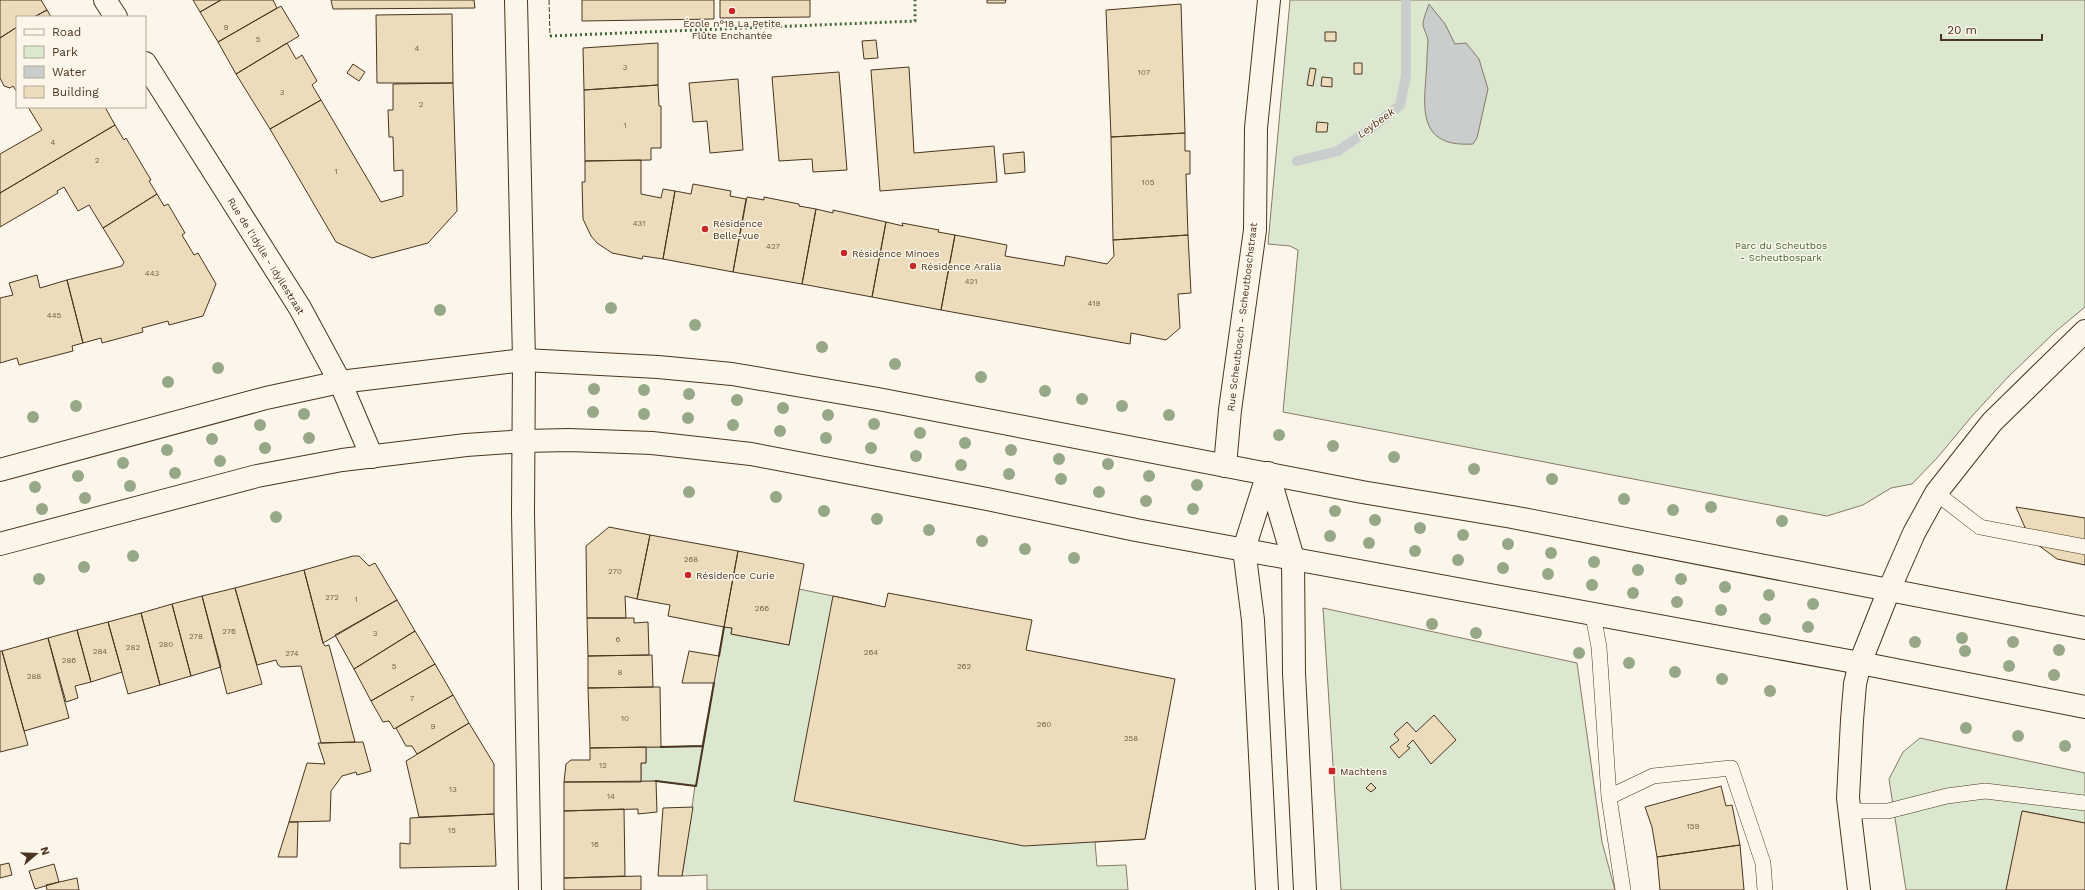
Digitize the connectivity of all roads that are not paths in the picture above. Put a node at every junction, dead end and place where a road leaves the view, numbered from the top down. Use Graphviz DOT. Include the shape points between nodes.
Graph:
graph roads {
  1 [pos="105,0"];
  2 [pos="516,0"];
  3 [pos="1269,0"];
  4 [pos="115,16"];
  5 [pos="146,65"];
  6 [pos="2085,331"];
  7 [pos="524,360"];
  8 [pos="340,382"];
  9 [pos="524,441"];
  10 [pos="372,457"];
  11 [pos="1225,466"];
  12 [pos="0,470"];
  13 [pos="1268,473"];
  14 [pos="1936,493"];
  15 [pos="0,544"];
  16 [pos="2085,547"];
  17 [pos="1244,549"];
  18 [pos="1293,558"];
  19 [pos="1889,590"];
  20 [pos="1594,615"];
  21 [pos="2085,628"];
  22 [pos="1860,663"];
  23 [pos="2085,707"];
  24 [pos="1609,797"];
  25 [pos="2085,803"];
  26 [pos="1849,811"];
  27 [pos="530,890"];
  28 [pos="1266,890"];
  29 [pos="1305,890"];
  30 [pos="1623,890"];
  31 [pos="1765,890"];
  32 [pos="1859,890"];
  1 -- 4 [label="main road"];
  2 -- 7 [label="main road"];
  3 -- 11 [label="main road, Rue Scheutbosch - Scheutboschstraat" via="1256,128 1255,230 1230,410"];
  5 -- 8 [label="main road, Rue de l'Idylle - Idyllestraat" via="300,308"];
  6 -- 14 [label="main road" via="1992,422"];
  7 -- 8 [label="main road"];
  7 -- 9 [label="main road"];
  7 -- 11 [label="main road" via="591,362 732,374 878,399"];
  8 -- 10 [label="main road, Rue de l'Idylle - Idyllestraat"];
  8 -- 12 [label="main road" via="266,398"];
  9 -- 10 [label="main road" via="466,445"];
  9 -- 17 [label="main road" via="652,442 751,454"];
  9 -- 27 [label="main road" via="523,521"];
  10 -- 15 [label="main road" via="257,476"];
  11 -- 13 [label="main road"];
  13 -- 17 [label="main road"];
  13 -- 18 [label="main road"];
  13 -- 19 [label="main road"];
  14 -- 16 [label="lane" via="1980,526"];
  14 -- 19 [label="main road" via="1914,533"];
  17 -- 18 [label="main road"];
  17 -- 28 [label="main road" via="1253,620"];
  18 -- 20 [label="main road"];
  18 -- 29 [label="main road" via="1294,673"];
  19 -- 21 [label="main road"];
  19 -- 22 [label="main road"];
  20 -- 22 [label="main road"];
  20 -- 24 [label="lane" via="1599,647"];
  22 -- 23 [label="main road"];
  22 -- 26 [label="main road" via="1851,725"];
  24 -- 30 [label="lane"];
  24 -- 31 [label="lane" via="1653,776 1731,768 1763,863"];
  25 -- 26 [label="lane" via="1985,791 1947,796 1888,811"];
  26 -- 32 [label="main road"];
}
